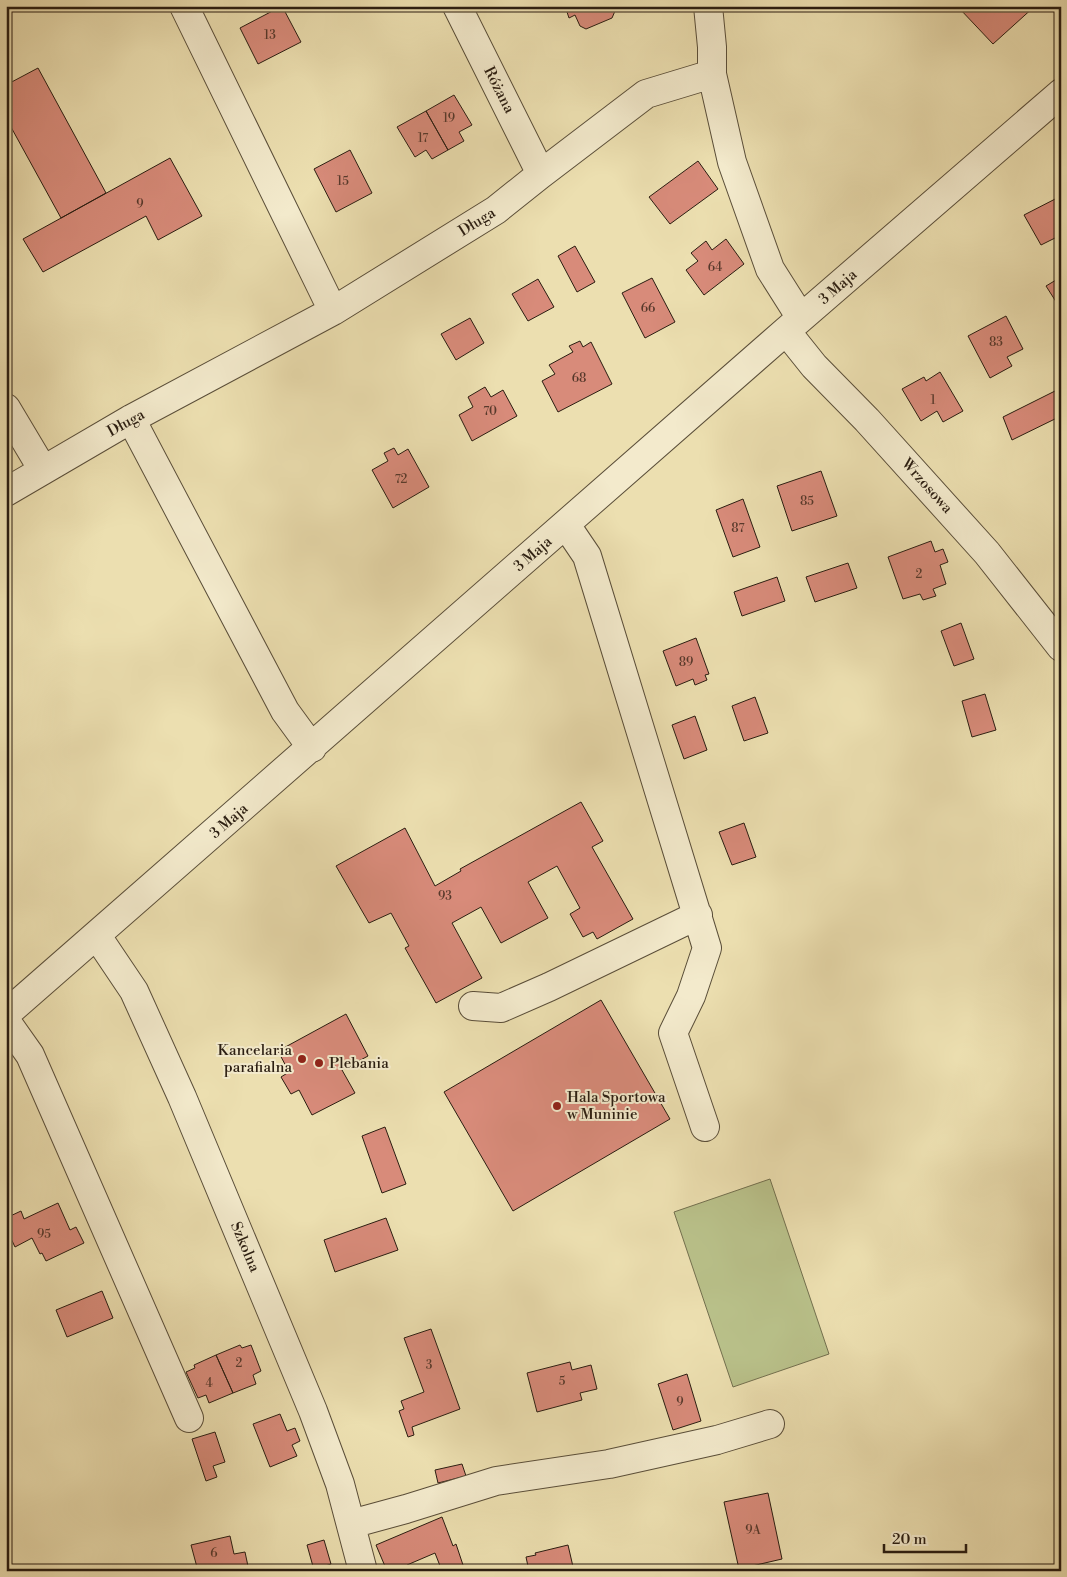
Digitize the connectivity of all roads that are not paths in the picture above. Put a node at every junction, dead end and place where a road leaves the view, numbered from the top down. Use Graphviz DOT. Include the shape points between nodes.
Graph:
graph roads {
  1 [pos="184,6"];
  2 [pos="457,6"];
  3 [pos="708,6"];
  4 [pos="712,74"];
  5 [pos="1061,93"];
  6 [pos="541,174"];
  7 [pos="333,311"];
  8 [pos="794,325"];
  9 [pos="6,408"];
  10 [pos="131,419"];
  11 [pos="42,470"];
  12 [pos="6,492"];
  13 [pos="566,525"];
  14 [pos="1061,647"];
  15 [pos="312,748"];
  16 [pos="698,915"];
  17 [pos="97,936"];
  18 [pos="473,1006"];
  19 [pos="6,1014"];
  20 [pos="6,1021"];
  21 [pos="705,1127"];
  22 [pos="189,1418"];
  23 [pos="770,1424"];
  24 [pos="351,1524"];
  25 [pos="363,1571"];
  1 -- 7 [label="street"];
  2 -- 6 [label="street, Różana"];
  3 -- 4 [label="street"];
  4 -- 6 [label="street, Długa" via="646,94"];
  4 -- 8 [label="street" via="732,162 770,269"];
  5 -- 8 [label="street, 3 Maja"];
  6 -- 7 [label="street, Długa" via="496,210"];
  7 -- 10 [label="street, Długa"];
  8 -- 13 [label="street, 3 Maja"];
  8 -- 14 [label="street, Wrzosowa" via="814,366 987,553"];
  9 -- 11 [label="street"];
  10 -- 11 [label="street, Długa"];
  10 -- 15 [label="street" via="285,711"];
  11 -- 12 [label="street, Długa"];
  13 -- 15 [label="street, 3 Maja"];
  13 -- 16 [label="street" via="587,556"];
  15 -- 17 [label="street, 3 Maja"];
  16 -- 18 [label="street" via="501,1008"];
  16 -- 21 [label="street" via="708,948 691,996 673,1033"];
  17 -- 19 [label="street, 3 Maja"];
  17 -- 24 [label="street, Szkolna" via="134,991 182,1097 313,1412"];
  20 -- 22 [label="street" via="30,1055"];
  23 -- 24 [label="street" via="717,1440 609,1464 496,1481"];
  24 -- 25 [label="street, Szkolna"];
}
